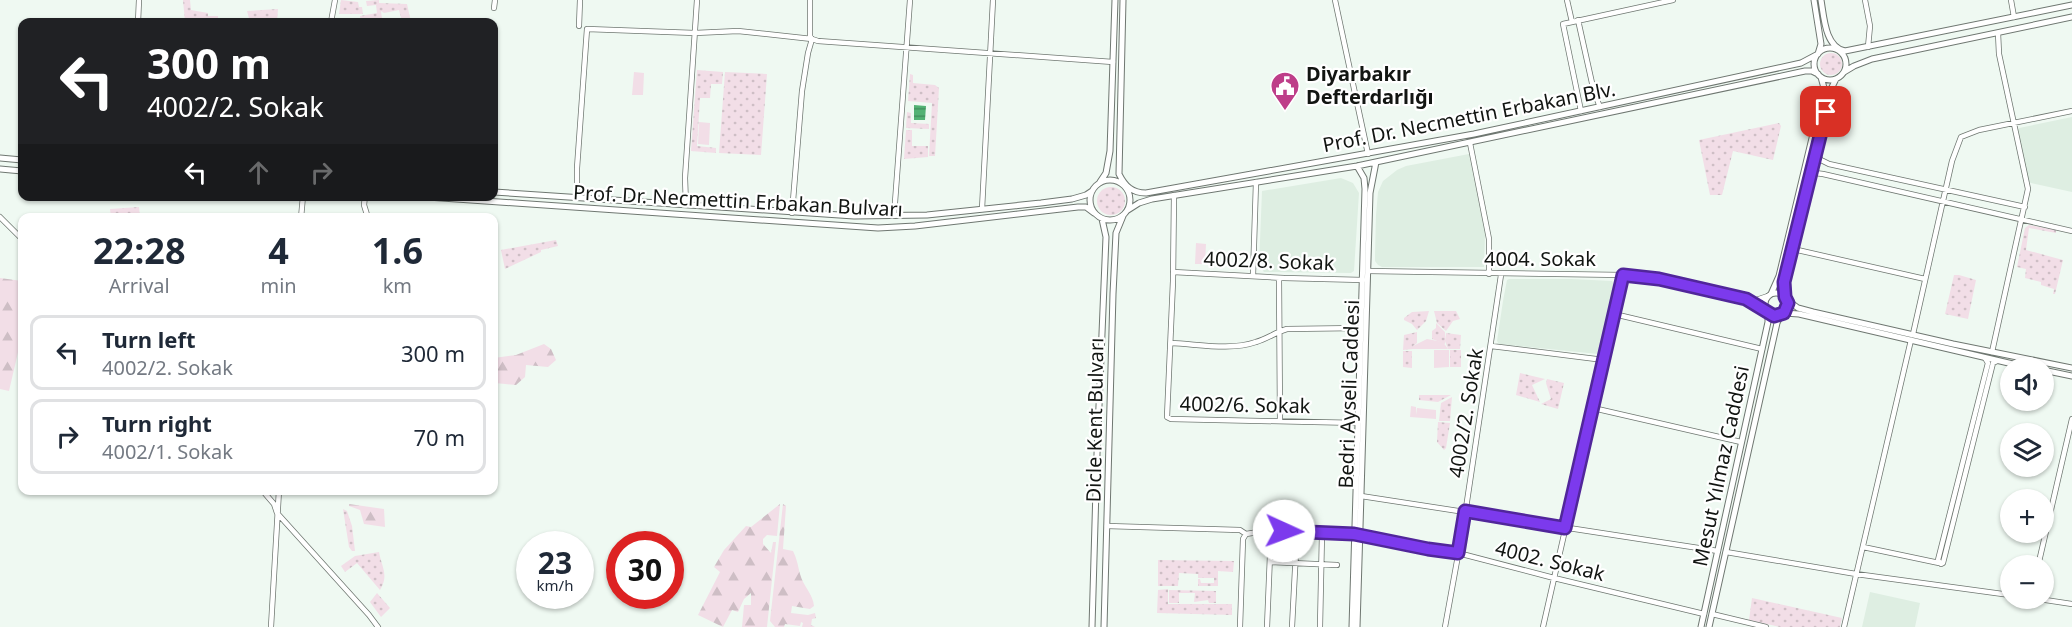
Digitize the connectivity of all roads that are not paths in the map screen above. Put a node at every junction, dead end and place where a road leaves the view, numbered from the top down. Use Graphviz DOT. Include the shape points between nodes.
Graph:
graph roads {
  1 [pos="139,0"];
  2 [pos="335,0"];
  3 [pos="495,0"];
  4 [pos="580,0"];
  5 [pos="697,0"];
  6 [pos="810,0"];
  7 [pos="910,0"];
  8 [pos="993,0"];
  9 [pos="1115,0"];
  10 [pos="1123,0"];
  11 [pos="1335,0"];
  12 [pos="1567,0"];
  13 [pos="1673,0"];
  14 [pos="1814,0"];
  15 [pos="1821,0"];
  16 [pos="1865,0"];
  17 [pos="2011,0"];
  18 [pos="2072,5"];
  19 [pos="494,8"];
  20 [pos="2014,17"];
  21 [pos="2072,17"];
  22 [pos="138,18"];
  23 [pos="332,18"];
  24 [pos="1578,20"];
  25 [pos="1572,22"];
  26 [pos="579,26"];
  27 [pos="695,33"];
  28 [pos="1998,33"];
  29 [pos="812,39"];
  30 [pos="907,48"];
  31 [pos="1868,48"];
  32 [pos="1838,50"];
  33 [pos="991,54"];
  34 [pos="1818,54"];
  35 [pos="1113,62"];
  36 [pos="1844,72"];
  37 [pos="1820,75"];
  38 [pos="1836,79"];
  39 [pos="1600,106"];
  40 [pos="1581,111"];
  41 [pos="2072,111"];
  42 [pos="2014,123"];
  43 [pos="1470,143"];
  44 [pos="1368,154"];
  45 [pos="1817,154"];
  46 [pos="0,158"];
  47 [pos="18,160"];
  48 [pos="1376,162"];
  49 [pos="1357,166"];
  50 [pos="0,169"];
  51 [pos="18,171"];
  52 [pos="1811,176"];
  53 [pos="1100,182"];
  54 [pos="1256,182"];
  55 [pos="1125,185"];
  56 [pos="1945,190"];
  57 [pos="1092,191"];
  58 [pos="498,192"];
  59 [pos="1174,195"];
  60 [pos="577,198"];
  61 [pos="486,201"];
  62 [pos="1942,202"];
  63 [pos="686,205"];
  64 [pos="2025,207"];
  65 [pos="982,208"];
  66 [pos="792,213"];
  67 [pos="1094,213"];
  68 [pos="1125,213"];
  69 [pos="894,216"];
  70 [pos="0,217"];
  71 [pos="1102,219"];
  72 [pos="2021,221"];
  73 [pos="2072,231"];
  74 [pos="18,235"];
  75 [pos="1793,249"];
  76 [pos="1368,271"];
  77 [pos="1173,272"];
  78 [pos="1489,274"];
  79 [pos="1501,275"];
  80 [pos="1623,275"];
  81 [pos="1253,276"];
  82 [pos="1279,278"];
  83 [pos="1925,279"];
  84 [pos="1363,280"];
  85 [pos="1770,295"];
  86 [pos="1786,298"];
  87 [pos="1746,299"];
  88 [pos="1767,311"];
  89 [pos="1614,314"];
  90 [pos="1782,314"];
  91 [pos="1361,328"];
  92 [pos="1280,331"];
  93 [pos="1912,337"];
  94 [pos="1171,343"];
  95 [pos="1491,346"];
  96 [pos="1762,349"];
  97 [pos="1992,352"];
  98 [pos="1985,358"];
  99 [pos="1604,360"];
  100 [pos="1997,361"];
  101 [pos="2000,362"];
  102 [pos="2054,371"];
  103 [pos="2072,372"];
  104 [pos="1593,408"];
  105 [pos="2072,419"];
  106 [pos="1280,421"];
  107 [pos="1358,423"];
  108 [pos="1741,442"];
  109 [pos="266,495"];
  110 [pos="279,495"];
  111 [pos="1361,496"];
  112 [pos="1465,511"];
  113 [pos="277,513"];
  114 [pos="1107,526"];
  115 [pos="1565,528"];
  116 [pos="1271,531"];
  117 [pos="1298,532"];
  118 [pos="1322,533"];
  119 [pos="1246,534"];
  120 [pos="1357,534"];
  121 [pos="1863,547"];
  122 [pos="1718,551"];
  123 [pos="1726,552"];
  124 [pos="1458,553"];
  125 [pos="2041,555"];
  126 [pos="1270,562"];
  127 [pos="1296,563"];
  128 [pos="1939,563"];
  129 [pos="1322,564"];
  130 [pos="1337,565"];
  131 [pos="1856,574"];
  132 [pos="1554,578"];
  133 [pos="2000,594"];
  134 [pos="2054,601"];
  135 [pos="2072,604"];
  136 [pos="1704,614"];
  137 [pos="1712,614"];
  138 [pos="272,627"];
  139 [pos="378,627"];
  140 [pos="1092,627"];
  141 [pos="1104,627"];
  142 [pos="1240,627"];
  143 [pos="1267,627"];
  144 [pos="1292,627"];
  145 [pos="1320,627"];
  146 [pos="1352,627"];
  147 [pos="1358,627"];
  148 [pos="1445,627"];
  149 [pos="1543,627"];
  150 [pos="1701,627"];
  151 [pos="1709,627"];
  152 [pos="1766,627"];
  153 [pos="1845,627"];
  1 -- 22 [label="street"];
  2 -- 23 [label="street"];
  3 -- 19 [label="street"];
  4 -- 26 [label="street"];
  5 -- 27 [label="street"];
  6 -- 29 [label="street"];
  7 -- 30 [label="street"];
  8 -- 33 [label="street"];
  9 -- 35 [label="main road"];
  10 -- 55 [label="main road" via="1119,174"];
  11 -- 44 [label="street"];
  12 -- 25 [label="street"];
  13 -- 24 [label="street"];
  14 -- 34 [label="main road" via="1821,44"];
  15 -- 32 [label="main road" via="1827,30"];
  16 -- 31 [label="street" via="1870,26"];
  17 -- 20 [label="street"];
  18 -- 20 [label="main road"];
  20 -- 31 [label="main road"];
  21 -- 28 [label="main road"];
  24 -- 25 [label="street"];
  24 -- 39 [label="street"];
  25 -- 40 [label="street" via="1563,24"];
  27 -- 29 [label="street" via="738,31"];
  27 -- 60 [label="street" via="587,29"];
  27 -- 63 [label="street"];
  28 -- 36 [label="main road" via="1872,59"];
  28 -- 42 [label="street"];
  29 -- 30 [label="street"];
  29 -- 66 [label="street" via="802,91"];
  30 -- 33 [label="street"];
  30 -- 69 [label="street"];
  31 -- 32 [label="main road"];
  32 -- 34 [label="main road" via="1827,48"];
  32 -- 36 [label="main road" via="1845,57"];
  33 -- 35 [label="street"];
  33 -- 65 [label="street"];
  34 -- 37 [label="main road" via="1814,64"];
  34 -- 39 [label="main road, Prof. Dr. Necmettin Erbakan Blv." via="1801,63"];
  35 -- 53 [label="main road" via="1110,151"];
  36 -- 38 [label="main road"];
  37 -- 38 [label="main road"];
  37 -- 43 [label="main road, Prof. Dr. Necmettin Erbakan Blv." via="1805,71"];
  37 -- 85 [label="main road" via="1824,88 1779,276"];
  38 -- 45 [label="main road"];
  39 -- 40 [label="main road, Prof. Dr. Necmettin Erbakan Blv."];
  40 -- 44 [label="main road, Prof. Dr. Necmettin Erbakan Blv."];
  41 -- 42 [label="street"];
  42 -- 56 [label="street" via="1961,137"];
  42 -- 64 [label="street" via="2028,189"];
  43 -- 48 [label="main road, Prof. Dr. Necmettin Erbakan Blv."];
  43 -- 78 [label="street" via="1489,238"];
  44 -- 55 [label="main road, Prof. Dr. Necmettin Erbakan Blv." via="1146,193"];
  45 -- 52 [label="main road"];
  45 -- 56 [label="street" via="1829,164"];
  46 -- 47 [label="main road"];
  48 -- 49 [label="main road, Prof. Dr. Necmettin Erbakan Blv."];
  48 -- 76 [label="main road, Bedri Ayseli Caddesi" via="1370,193"];
  49 -- 54 [label="main road, Prof. Dr. Necmettin Erbakan Blv."];
  49 -- 84 [label="main road, Bedri Ayseli Caddesi" via="1365,189"];
  50 -- 51 [label="main road"];
  52 -- 62 [label="street" via="1824,174"];
  52 -- 75 [label="main road"];
  53 -- 55 [label="main road" via="1113,179"];
  53 -- 57 [label="main road"];
  54 -- 59 [label="main road, Prof. Dr. Necmettin Erbakan Blv."];
  54 -- 81 [label="street"];
  55 -- 68 [label="main road" via="1131,197"];
  56 -- 62 [label="street"];
  56 -- 64 [label="street"];
  57 -- 65 [label="main road, Prof. Dr. Necmettin Erbakan Bulvarı" via="1072,199"];
  57 -- 67 [label="main road"];
  58 -- 60 [label="main road, Prof. Dr. Necmettin Erbakan Bulvarı"];
  59 -- 68 [label="main road, Prof. Dr. Necmettin Erbakan Blv." via="1139,203"];
  59 -- 77 [label="street"];
  60 -- 63 [label="main road, Prof. Dr. Necmettin Erbakan Bulvarı"];
  61 -- 67 [label="main road, Prof. Dr. Necmettin Erbakan Bulvarı" via="878,228 1078,207"];
  62 -- 72 [label="street"];
  62 -- 83 [label="street"];
  63 -- 66 [label="main road, Prof. Dr. Necmettin Erbakan Bulvarı"];
  64 -- 72 [label="street"];
  65 -- 69 [label="main road, Prof. Dr. Necmettin Erbakan Bulvarı"];
  66 -- 69 [label="main road, Prof. Dr. Necmettin Erbakan Bulvarı"];
  67 -- 71 [label="main road"];
  68 -- 71 [label="main road" via="1113,220"];
  68 -- 114 [label="main road, Dicle Kent Bulvarı" via="1116,233"];
  70 -- 74 [label="street"];
  71 -- 140 [label="main road, Dicle Kent Bulvarı" via="1106,237"];
  72 -- 73 [label="street"];
  72 -- 97 [label="street"];
  75 -- 83 [label="street"];
  75 -- 86 [label="main road" via="1784,282"];
  76 -- 78 [label="street, 4004. Sokak"];
  76 -- 111 [label="main road, Bedri Ayseli Caddesi"];
  77 -- 81 [label="street, 4002/8. Sokak"];
  77 -- 94 [label="street"];
  78 -- 79 [label="street, 4004. Sokak"];
  79 -- 80 [label="street, 4004. Sokak"];
  79 -- 95 [label="street, 4002/2. Sokak"];
  80 -- 87 [label="street, 4004. Sokak"];
  80 -- 89 [label="street"];
  81 -- 82 [label="street, 4002/8. Sokak"];
  82 -- 84 [label="street, 4002/8. Sokak"];
  82 -- 92 [label="street"];
  83 -- 93 [label="street"];
  84 -- 91 [label="main road, Bedri Ayseli Caddesi"];
  85 -- 86 [label="main road" via="1779,293"];
  85 -- 87 [label="street"];
  85 -- 88 [label="main road" via="1765,302"];
  86 -- 90 [label="main road" via="1788,307"];
  86 -- 93 [label="main road" via="1798,308"];
  87 -- 88 [label="street"];
  88 -- 90 [label="main road" via="1774,316"];
  88 -- 96 [label="main road, Mesut Yılmaz Caddesi"];
  89 -- 96 [label="street"];
  89 -- 99 [label="street"];
  90 -- 93 [label="main road"];
  90 -- 123 [label="main road, Mesut Yılmaz Caddesi"];
  91 -- 92 [label="street"];
  91 -- 107 [label="main road, Bedri Ayseli Caddesi"];
  92 -- 94 [label="street" via="1245,345"];
  92 -- 106 [label="street"];
  93 -- 97 [label="main road"];
  93 -- 98 [label="main road"];
  93 -- 121 [label="street"];
  94 -- 106 [label="street, 4002/6. Sokak" via="1167,417"];
  95 -- 99 [label="street"];
  95 -- 112 [label="street, 4002/2. Sokak"];
  96 -- 108 [label="main road, Mesut Yılmaz Caddesi"];
  97 -- 103 [label="main road"];
  98 -- 100 [label="main road"];
  98 -- 128 [label="street" via="1988,363"];
  99 -- 104 [label="street"];
  100 -- 101 [label="main road"];
  100 -- 128 [label="street" via="1993,363 1943,563"];
  102 -- 103 [label="main road"];
  104 -- 108 [label="street"];
  104 -- 115 [label="street"];
  105 -- 125 [label="street"];
  106 -- 107 [label="street, 4002/6. Sokak"];
  107 -- 120 [label="main road, Bedri Ayseli Caddesi"];
  108 -- 122 [label="main road, Mesut Yılmaz Caddesi"];
  109 -- 113 [label="street"];
  110 -- 113 [label="street"];
  111 -- 112 [label="street"];
  111 -- 120 [label="main road, Bedri Ayseli Caddesi"];
  112 -- 115 [label="street"];
  112 -- 124 [label="street, 4002/2. Sokak"];
  113 -- 138 [label="street"];
  113 -- 139 [label="street"];
  114 -- 119 [label="street, 4002. Sokak" via="1240,530"];
  114 -- 141 [label="main road, Dicle Kent Bulvarı"];
  115 -- 122 [label="street"];
  115 -- 132 [label="street"];
  116 -- 117 [label="street, 4002. Sokak"];
  116 -- 119 [label="street, 4002. Sokak"];
  116 -- 126 [label="street"];
  117 -- 118 [label="street, 4002. Sokak"];
  117 -- 127 [label="street"];
  118 -- 120 [label="street, 4002. Sokak"];
  118 -- 129 [label="street"];
  119 -- 142 [label="street"];
  120 -- 124 [label="street, 4002. Sokak"];
  120 -- 146 [label="main road, Bedri Ayseli Caddesi"];
  120 -- 147 [label="main road, Bedri Ayseli Caddesi"];
  121 -- 128 [label="street"];
  121 -- 131 [label="street"];
  122 -- 136 [label="main road, Mesut Yılmaz Caddesi"];
  123 -- 131 [label="street"];
  123 -- 137 [label="main road, Mesut Yılmaz Caddesi"];
  124 -- 132 [label="street, 4002. Sokak"];
  124 -- 148 [label="street, 4002/2. Sokak"];
  126 -- 127 [label="street"];
  126 -- 143 [label="street"];
  127 -- 129 [label="street"];
  127 -- 144 [label="street"];
  129 -- 130 [label="street"];
  129 -- 145 [label="street"];
  131 -- 133 [label="street"];
  131 -- 153 [label="street"];
  132 -- 136 [label="street, 4002. Sokak"];
  132 -- 149 [label="street"];
  134 -- 135 [label="street"];
  136 -- 150 [label="main road, Mesut Yılmaz Caddesi"];
  137 -- 151 [label="main road, Mesut Yılmaz Caddesi"];
  137 -- 152 [label="street"];
}
